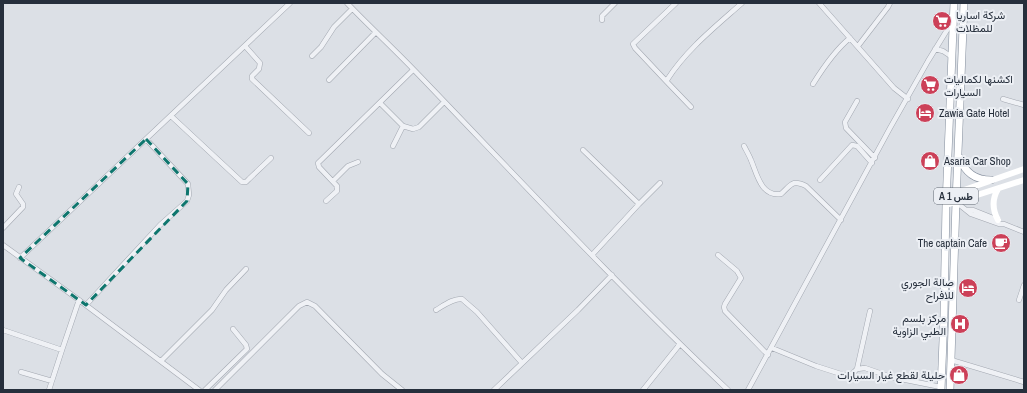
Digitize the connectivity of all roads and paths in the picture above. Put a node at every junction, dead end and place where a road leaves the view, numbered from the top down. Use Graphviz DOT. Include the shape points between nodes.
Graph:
graph roads {
  1 [pos="290,3"];
  2 [pos="347,3"];
  3 [pos="615,3"];
  4 [pos="676,3"];
  5 [pos="742,3"];
  6 [pos="819,3"];
  7 [pos="890,3"];
  8 [pos="954,3"];
  9 [pos="964,3"];
  10 [pos="352,9"];
  11 [pos="602,20"];
  12 [pos="953,21"];
  13 [pos="375,33"];
  14 [pos="850,38"];
  15 [pos="245,46"];
  16 [pos="858,46"];
  17 [pos="935,49"];
  18 [pos="312,56"];
  19 [pos="952,57"];
  20 [pos="413,70"];
  21 [pos="329,80"];
  22 [pos="667,82"];
  23 [pos="813,84"];
  24 [pos="908,99"];
  25 [pos="1003,99"];
  26 [pos="857,101"];
  27 [pos="444,102"];
  28 [pos="380,103"];
  29 [pos="1024,105"];
  30 [pos="691,107"];
  31 [pos="171,116"];
  32 [pos="403,126"];
  33 [pos="309,133"];
  34 [pos="146,139"];
  35 [pos="393,146"];
  36 [pos="744,146"];
  37 [pos="583,150"];
  38 [pos="958,154"];
  39 [pos="271,158"];
  40 [pos="874,161"];
  41 [pos="358,162"];
  42 [pos="1024,169"];
  43 [pos="820,180"];
  44 [pos="991,180"];
  45 [pos="1024,180"];
  46 [pos="333,181"];
  47 [pos="660,183"];
  48 [pos="19,188"];
  49 [pos="998,189"];
  50 [pos="957,193"];
  51 [pos="947,196"];
  52 [pos="326,201"];
  53 [pos="956,202"];
  54 [pos="639,204"];
  55 [pos="946,205"];
  56 [pos="966,210"];
  57 [pos="841,220"];
  58 [pos="998,220"];
  59 [pos="1004,224"];
  60 [pos="3,228"];
  61 [pos="1024,232"];
  62 [pos="3,245"];
  63 [pos="592,255"];
  64 [pos="718,255"];
  65 [pos="20,258"];
  66 [pos="246,269"];
  67 [pos="612,275"];
  68 [pos="1024,285"];
  69 [pos="79,300"];
  70 [pos="1019,300"];
  71 [pos="86,305"];
  72 [pos="436,310"];
  73 [pos="870,311"];
  74 [pos="233,329"];
  75 [pos="3,330"];
  76 [pos="680,344"];
  77 [pos="772,348"];
  78 [pos="62,350"];
  79 [pos="768,355"];
  80 [pos="951,360"];
  81 [pos="161,361"];
  82 [pos="522,363"];
  83 [pos="857,370"];
  84 [pos="21,372"];
  85 [pos="52,381"];
  86 [pos="1024,382"];
  87 [pos="941,388"];
  88 [pos="49,390"];
  89 [pos="198,390"];
  90 [pos="205,390"];
  91 [pos="214,390"];
  92 [pos="402,390"];
  93 [pos="494,390"];
  94 [pos="643,390"];
  95 [pos="728,390"];
  96 [pos="748,390"];
  97 [pos="950,390"];
  1 -- 15 [label="street"];
  2 -- 10 [label="street"];
  3 -- 11 [label="street" via="602,16"];
  4 -- 22 [label="street" via="633,44"];
  5 -- 22 [label="street" via="691,49"];
  6 -- 14 [label="street"];
  7 -- 16 [label="street"];
  8 -- 12 [label="highway, A 1 طس"];
  9 -- 38 [label="highway, A 1 طس"];
  10 -- 13 [label="street"];
  10 -- 18 [label="street" via="334,27"];
  12 -- 17 [label="street"];
  12 -- 19 [label="highway, A 1 طس"];
  13 -- 20 [label="street"];
  13 -- 21 [label="street"];
  14 -- 16 [label="street"];
  14 -- 23 [label="street"];
  15 -- 31 [label="street"];
  15 -- 33 [label="street" via="260,63 252,79"];
  16 -- 24 [label="street" via="894,88"];
  17 -- 19 [label="street"];
  17 -- 24 [label="street"];
  19 -- 51 [label="highway, A 1 طس"];
  20 -- 27 [label="street"];
  20 -- 28 [label="street"];
  22 -- 30 [label="street"];
  24 -- 40 [label="street"];
  25 -- 29 [label="street"];
  26 -- 40 [label="street" via="845,125"];
  27 -- 32 [label="street" via="419,127 413,129"];
  27 -- 63 [label="street"];
  28 -- 32 [label="street"];
  28 -- 46 [label="street" via="318,163"];
  31 -- 34 [label="street"];
  31 -- 39 [label="street" via="242,182 250,179"];
  32 -- 35 [label="street"];
  34 -- 65 [label="street"];
  34 -- 71 [label="street" via="188,184 189,196"];
  36 -- 57 [label="street" via="761,185 769,192 781,194 790,184 800,182"];
  37 -- 54 [label="street"];
  38 -- 44 [label="highway" via="962,165 970,174 980,179"];
  38 -- 50 [label="highway, A 1 طس"];
  40 -- 43 [label="street" via="852,145"];
  40 -- 57 [label="street"];
  41 -- 46 [label="street" via="348,166"];
  42 -- 44 [label="main road"];
  44 -- 50 [label="main road"];
  45 -- 49 [label="main road"];
  46 -- 52 [label="street" via="338,189"];
  47 -- 54 [label="street"];
  48 -- 60 [label="street" via="16,194 23,207"];
  49 -- 53 [label="main road"];
  49 -- 58 [label="main road" via="993,202"];
  50 -- 51 [label="main road"];
  50 -- 53 [label="highway, A 1 طس"];
  51 -- 55 [label="highway, A 1 طس"];
  53 -- 55 [label="main road"];
  53 -- 56 [label="street"];
  53 -- 80 [label="highway, A 1 طس"];
  54 -- 63 [label="street"];
  55 -- 87 [label="highway, A 1 طس"];
  56 -- 58 [label="street" via="973,210"];
  56 -- 59 [label="street" via="975,216"];
  57 -- 77 [label="street"];
  58 -- 59 [label="street"];
  59 -- 61 [label="street"];
  62 -- 65 [label="street"];
  63 -- 67 [label="street"];
  64 -- 79 [label="street" via="737,271 741,278 725,304 725,311"];
  65 -- 69 [label="street"];
  66 -- 81 [label="street" via="212,310"];
  67 -- 76 [label="street"];
  67 -- 82 [label="street"];
  68 -- 70 [label="street"];
  69 -- 71 [label="street"];
  69 -- 78 [label="street"];
  71 -- 81 [label="street"];
  72 -- 82 [label="street" via="454,300 462,299"];
  73 -- 83 [label="street"];
  74 -- 90 [label="street" via="247,349"];
  75 -- 78 [label="street"];
  76 -- 94 [label="street"];
  76 -- 95 [label="street"];
  77 -- 79 [label="street"];
  77 -- 83 [label="street" via="844,375"];
  78 -- 85 [label="street"];
  79 -- 96 [label="street"];
  80 -- 86 [label="street"];
  80 -- 97 [label="highway, A 1 طس"];
  81 -- 89 [label="street"];
  82 -- 93 [label="street"];
  83 -- 87 [label="street" via="865,368"];
  84 -- 85 [label="street"];
  85 -- 88 [label="street"];
  91 -- 92 [label="street" via="299,306 307,302 315,306 382,374"];
}
